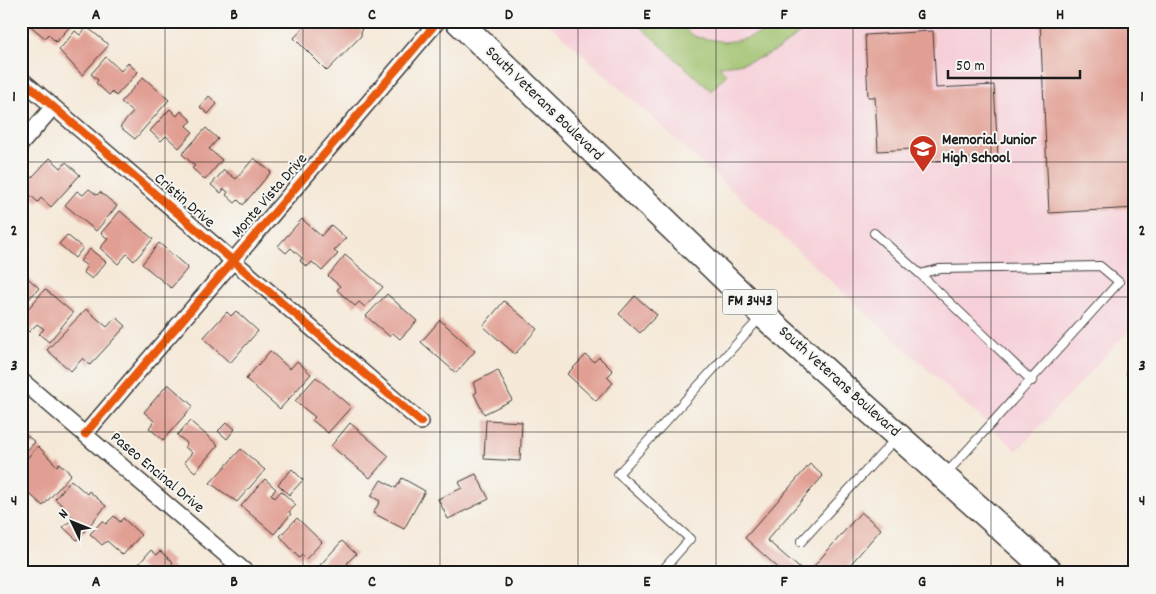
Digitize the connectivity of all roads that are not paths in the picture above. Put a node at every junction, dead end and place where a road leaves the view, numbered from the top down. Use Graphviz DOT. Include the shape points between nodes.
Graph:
graph roads {
  1 [pos="438,21"];
  2 [pos="458,21"];
  3 [pos="21,79"];
  4 [pos="54,106"];
  5 [pos="21,144"];
  6 [pos="874,233"];
  7 [pos="233,260"];
  8 [pos="920,274"];
  9 [pos="764,315"];
  10 [pos="21,380"];
  11 [pos="1032,381"];
  12 [pos="421,422"];
  13 [pos="84,434"];
  14 [pos="898,435"];
  15 [pos="944,477"];
  16 [pos="801,542"];
  17 [pos="247,573"];
  18 [pos="660,573"];
  19 [pos="1051,573"];
  1 -- 7 [label="street, Monte Vista Drive"];
  2 -- 9 [label="main road, South Veterans Boulevard / FM 3443"];
  3 -- 4 [label="street, Cristin Drive"];
  4 -- 5 [label="street"];
  4 -- 7 [label="street, Cristin Drive"];
  6 -- 8 [label="lane"];
  7 -- 12 [label="street, Cristin Drive"];
  7 -- 13 [label="street, Monte Vista Drive"];
  8 -- 11 [label="lane"];
  8 -- 11 [label="lane" via="939,269 1100,266 1119,282"];
  9 -- 14 [label="main road, South Veterans Boulevard / FM 3443"];
  9 -- 18 [label="lane" via="618,474 690,539"];
  10 -- 13 [label="street, Paseo Encinal Drive"];
  11 -- 15 [label="lane"];
  13 -- 17 [label="street, Paseo Encinal Drive"];
  14 -- 15 [label="main road, South Veterans Boulevard / FM 3443"];
  14 -- 16 [label="lane"];
  15 -- 19 [label="main road, South Veterans Boulevard / FM 3443"];
}
